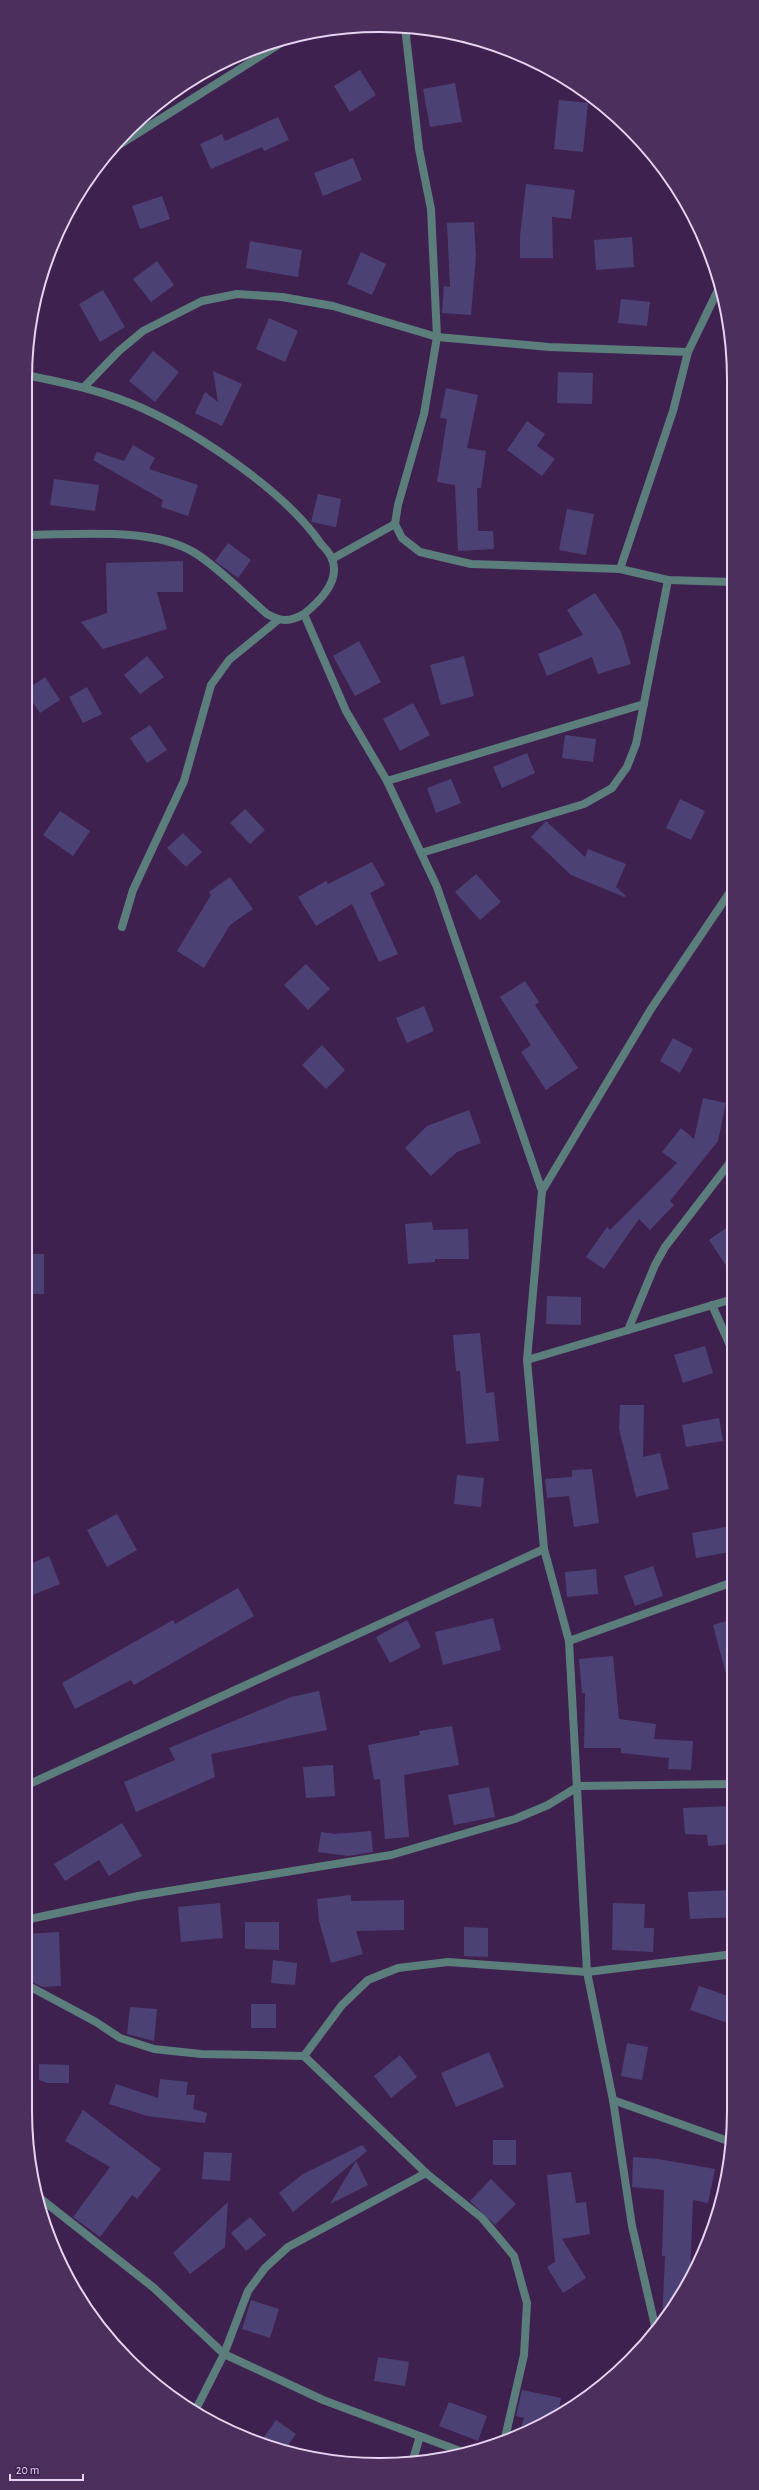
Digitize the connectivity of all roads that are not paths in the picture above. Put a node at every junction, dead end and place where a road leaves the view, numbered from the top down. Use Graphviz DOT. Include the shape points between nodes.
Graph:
graph roads {
  1 [pos="406,33"];
  2 [pos="271,49"];
  3 [pos="130,138"];
  4 [pos="716,294"];
  5 [pos="437,336"];
  6 [pos="688,352"];
  7 [pos="32,376"];
  8 [pos="85,386"];
  9 [pos="395,524"];
  10 [pos="32,535"];
  11 [pos="332,559"];
  12 [pos="620,569"];
  13 [pos="668,580"];
  14 [pos="727,582"];
  15 [pos="304,614"];
  16 [pos="278,620"];
  17 [pos="644,704"];
  18 [pos="387,781"];
  19 [pos="421,853"];
  20 [pos="727,896"];
  21 [pos="122,927"];
  22 [pos="727,1166"];
  23 [pos="542,1190"];
  24 [pos="727,1301"];
  25 [pos="712,1305"];
  26 [pos="628,1330"];
  27 [pos="727,1339"];
  28 [pos="527,1360"];
  29 [pos="544,1549"];
  30 [pos="727,1584"];
  31 [pos="569,1641"];
  32 [pos="32,1783"];
  33 [pos="727,1784"];
  34 [pos="579,1786"];
  35 [pos="32,1919"];
  36 [pos="727,1955"];
  37 [pos="587,1972"];
  38 [pos="32,1988"];
  39 [pos="304,2056"];
  40 [pos="614,2100"];
  41 [pos="725,2140"];
  42 [pos="426,2173"];
  43 [pos="44,2202"];
  44 [pos="654,2323"];
  45 [pos="224,2354"];
  46 [pos="198,2406"];
  47 [pos="506,2434"];
  48 [pos="420,2436"];
  49 [pos="455,2449"];
  50 [pos="414,2456"];
  1 -- 5 [label="street" via="418,149 432,209"];
  2 -- 3 [label="street"];
  4 -- 6 [label="street"];
  5 -- 6 [label="street" via="549,347"];
  5 -- 8 [label="street" via="333,306 282,297 237,294 202,302 143,331 119,351"];
  5 -- 9 [label="street" via="424,414"];
  6 -- 12 [label="street" via="673,411"];
  7 -- 8 [label="street"];
  8 -- 11 [label="street" via="141,408 182,429 236,464 310,527"];
  9 -- 11 [label="street"];
  9 -- 12 [label="street" via="402,538 420,552 471,564"];
  10 -- 16 [label="street" via="143,537 175,543 196,553 267,614"];
  11 -- 15 [label="street" via="333,576 321,600"];
  12 -- 13 [label="street"];
  13 -- 14 [label="street"];
  13 -- 17 [label="street"];
  15 -- 16 [label="street" via="292,620"];
  15 -- 18 [label="street" via="346,711"];
  16 -- 21 [label="street" via="229,660 212,685 184,781 133,890"];
  17 -- 18 [label="street"];
  17 -- 19 [label="street" via="636,744 628,767 612,788 584,804"];
  18 -- 19 [label="street"];
  19 -- 23 [label="street" via="437,887"];
  20 -- 23 [label="street" via="651,1009"];
  22 -- 26 [label="street" via="665,1247"];
  23 -- 28 [label="street"];
  24 -- 25 [label="street"];
  25 -- 26 [label="street"];
  25 -- 27 [label="street"];
  26 -- 28 [label="street"];
  28 -- 29 [label="street"];
  29 -- 31 [label="street"];
  29 -- 32 [label="street"];
  30 -- 31 [label="street"];
  31 -- 34 [label="street"];
  33 -- 34 [label="street"];
  34 -- 35 [label="street" via="548,1805 515,1819 391,1855 138,1896"];
  34 -- 37 [label="street"];
  36 -- 37 [label="street"];
  37 -- 39 [label="street" via="448,1962 398,1968 368,1980 342,2005"];
  37 -- 40 [label="street"];
  38 -- 39 [label="street" via="120,2038 154,2049 201,2054"];
  39 -- 42 [label="street"];
  40 -- 41 [label="street"];
  40 -- 44 [label="street" via="632,2226"];
  42 -- 45 [label="street" via="288,2247 265,2268 248,2291"];
  42 -- 47 [label="street" via="482,2218 514,2256 527,2303 524,2355"];
  43 -- 45 [label="street" via="154,2288"];
  45 -- 46 [label="street"];
  45 -- 48 [label="street" via="323,2400"];
  48 -- 49 [label="street"];
  48 -- 50 [label="street"];
}
